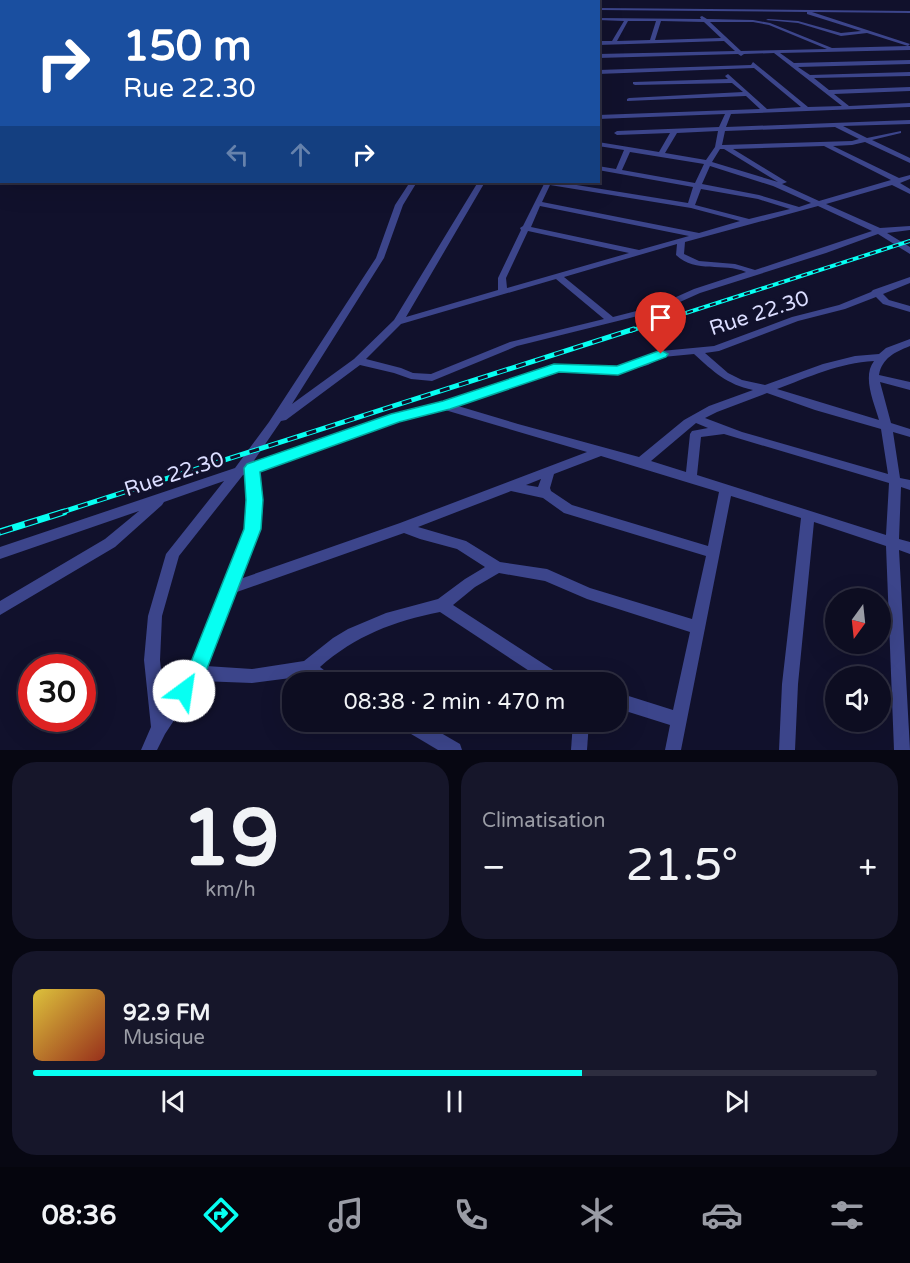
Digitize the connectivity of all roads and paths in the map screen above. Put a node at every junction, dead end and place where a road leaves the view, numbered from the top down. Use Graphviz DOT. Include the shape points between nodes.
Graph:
graph roads {
  1 [pos="600,9"];
  2 [pos="692,10"];
  3 [pos="806,11"];
  4 [pos="910,12"];
  5 [pos="600,19"];
  6 [pos="627,19"];
  7 [pos="658,19"];
  8 [pos="704,19"];
  9 [pos="825,19"];
  10 [pos="753,21"];
  11 [pos="802,23"];
  12 [pos="867,32"];
  13 [pos="724,39"];
  14 [pos="614,42"];
  15 [pos="652,42"];
  16 [pos="600,43"];
  17 [pos="910,47"];
  18 [pos="833,49"];
  19 [pos="739,52"];
  20 [pos="776,52"];
  21 [pos="671,54"];
  22 [pos="600,56"];
  23 [pos="910,62"];
  24 [pos="793,65"];
  25 [pos="756,66"];
  26 [pos="683,68"];
  27 [pos="719,68"];
  28 [pos="640,70"];
  29 [pos="600,74"];
  30 [pos="910,74"];
  31 [pos="807,77"];
  32 [pos="733,81"];
  33 [pos="635,83"];
  34 [pos="910,89"];
  35 [pos="827,92"];
  36 [pos="748,94"];
  37 [pos="694,96"];
  38 [pos="629,100"];
  39 [pos="881,105"];
  40 [pos="910,105"];
  41 [pos="846,106"];
  42 [pos="806,108"];
  43 [pos="765,110"];
  44 [pos="729,111"];
  45 [pos="708,112"];
  46 [pos="624,116"];
  47 [pos="600,117"];
  48 [pos="910,119"];
  49 [pos="877,123"];
  50 [pos="834,125"];
  51 [pos="722,129"];
  52 [pos="674,132"];
  53 [pos="616,133"];
  54 [pos="865,140"];
  55 [pos="600,144"];
  56 [pos="826,144"];
  57 [pos="610,146"];
  58 [pos="722,147"];
  59 [pos="628,149"];
  60 [pos="661,154"];
  61 [pos="910,160"];
  62 [pos="709,163"];
  63 [pos="600,168"];
  64 [pos="618,172"];
  65 [pos="910,177"];
  66 [pos="896,181"];
  67 [pos="411,183"];
  68 [pos="481,183"];
  69 [pos="547,183"];
  70 [pos="554,183"];
  71 [pos="698,185"];
  72 [pos="910,192"];
  73 [pos="537,203"];
  74 [pos="819,204"];
  75 [pos="691,206"];
  76 [pos="799,209"];
  77 [pos="749,221"];
  78 [pos="524,228"];
  79 [pos="910,228"];
  80 [pos="879,231"];
  81 [pos="701,235"];
  82 [pos="681,241"];
  83 [pos="910,251"];
  84 [pos="639,253"];
  85 [pos="753,272"];
  86 [pos="557,276"];
  87 [pos="910,280"];
  88 [pos="502,291"];
  89 [pos="876,292"];
  90 [pos="910,309"];
  91 [pos="610,319"];
  92 [pos="398,322"];
  93 [pos="907,345"];
  94 [pos="698,352"];
  95 [pos="882,357"];
  96 [pos="358,362"];
  97 [pos="873,377"];
  98 [pos="910,386"];
  99 [pos="769,390"];
  100 [pos="445,406"];
  101 [pos="696,418"];
  102 [pos="273,425"];
  103 [pos="886,427"];
  104 [pos="725,430"];
  105 [pos="910,433"];
  106 [pos="602,451"];
  107 [pos="641,462"];
  108 [pos="252,468"];
  109 [pos="549,472"];
  110 [pos="238,473"];
  111 [pos="691,478"];
  112 [pos="896,482"];
  113 [pos="910,485"];
  114 [pos="511,487"];
  115 [pos="726,489"];
  116 [pos="546,494"];
  117 [pos="163,498"];
  118 [pos="808,517"];
  119 [pos="405,527"];
  120 [pos="892,542"];
  121 [pos="910,548"];
  122 [pos="0,553"];
  123 [pos="713,553"];
  124 [pos="497,567"];
  125 [pos="230,589"];
  126 [pos="442,605"];
  127 [pos="0,609"];
  128 [pos="699,628"];
  129 [pos="308,668"];
  130 [pos="314,672"];
  131 [pos="544,672"];
  132 [pos="196,673"];
  133 [pos="627,704"];
  134 [pos="678,720"];
  135 [pos="159,728"];
  136 [pos="424,732"];
  137 [pos="580,732"];
  138 [pos="148,750"];
  139 [pos="454,750"];
  140 [pos="579,750"];
  141 [pos="673,750"];
  142 [pos="787,750"];
  143 [pos="902,750"];
  1 -- 2 [label="street"];
  2 -- 3 [label="street"];
  2 -- 8 [label="street"];
  3 -- 4 [label="street"];
  3 -- 9 [label="street"];
  5 -- 6 [label="street"];
  6 -- 7 [label="street"];
  6 -- 14 [label="street"];
  7 -- 8 [label="street"];
  7 -- 15 [label="street"];
  8 -- 10 [label="street"];
  8 -- 13 [label="street"];
  9 -- 11 [label="street"];
  9 -- 12 [label="street"];
  10 -- 11 [label="street"];
  10 -- 18 [label="street"];
  11 -- 12 [label="street" via="841,35"];
  12 -- 17 [label="street"];
  13 -- 15 [label="street"];
  13 -- 19 [label="street"];
  14 -- 15 [label="street"];
  14 -- 16 [label="street"];
  17 -- 18 [label="street"];
  18 -- 20 [label="street"];
  19 -- 20 [label="street"];
  19 -- 21 [label="street"];
  19 -- 25 [label="street"];
  20 -- 24 [label="street"];
  21 -- 22 [label="street"];
  21 -- 26 [label="street"];
  23 -- 24 [label="street"];
  24 -- 31 [label="street"];
  25 -- 27 [label="street"];
  25 -- 42 [label="street"];
  26 -- 27 [label="street"];
  26 -- 28 [label="street"];
  27 -- 32 [label="street"];
  28 -- 29 [label="street"];
  28 -- 33 [label="street"];
  30 -- 31 [label="street"];
  31 -- 35 [label="street"];
  32 -- 33 [label="street"];
  32 -- 36 [label="street"];
  33 -- 38 [label="street"];
  34 -- 35 [label="street"];
  35 -- 41 [label="street"];
  36 -- 37 [label="street"];
  36 -- 43 [label="street"];
  37 -- 38 [label="street"];
  37 -- 45 [label="street"];
  38 -- 46 [label="street"];
  39 -- 40 [label="street"];
  39 -- 41 [label="street"];
  39 -- 48 [label="street"];
  41 -- 42 [label="street"];
  42 -- 43 [label="street"];
  43 -- 44 [label="street"];
  44 -- 45 [label="street"];
  44 -- 51 [label="street"];
  45 -- 46 [label="street"];
  46 -- 47 [label="street"];
  46 -- 53 [label="street"];
  48 -- 49 [label="street"];
  49 -- 50 [label="street"];
  49 -- 54 [label="street" via="902,134"];
  50 -- 51 [label="street"];
  50 -- 54 [label="street"];
  51 -- 52 [label="street"];
  51 -- 58 [label="street"];
  52 -- 53 [label="street"];
  52 -- 60 [label="street"];
  53 -- 57 [label="street"];
  54 -- 56 [label="street"];
  54 -- 61 [label="street"];
  55 -- 57 [label="street"];
  56 -- 58 [label="street"];
  56 -- 66 [label="street"];
  57 -- 59 [label="street"];
  58 -- 62 [label="street"];
  58 -- 74 [label="street"];
  59 -- 60 [label="street"];
  59 -- 64 [label="street"];
  60 -- 62 [label="street"];
  62 -- 71 [label="street"];
  62 -- 74 [label="street" via="776,184"];
  63 -- 64 [label="street"];
  64 -- 71 [label="street"];
  65 -- 66 [label="street"];
  66 -- 72 [label="street"];
  66 -- 74 [label="street"];
  67 -- 102 [label="street" via="380,258"];
  68 -- 92 [label="street"];
  69 -- 73 [label="street"];
  70 -- 75 [label="street"];
  71 -- 75 [label="street"];
  71 -- 76 [label="street"];
  73 -- 78 [label="street"];
  73 -- 81 [label="street"];
  74 -- 76 [label="street"];
  74 -- 80 [label="street"];
  75 -- 77 [label="street"];
  76 -- 77 [label="street"];
  77 -- 81 [label="street"];
  78 -- 84 [label="street"];
  78 -- 88 [label="street" via="502,278"];
  79 -- 80 [label="street"];
  80 -- 83 [label="street"];
  80 -- 85 [label="street"];
  81 -- 82 [label="street"];
  82 -- 84 [label="street"];
  82 -- 85 [label="street" via="680,255 690,261 709,266 738,266"];
  84 -- 86 [label="street"];
  85 -- 91 [label="street" via="659,308"];
  86 -- 88 [label="street"];
  86 -- 91 [label="street"];
  87 -- 89 [label="street, Rue 22.30"];
  88 -- 92 [label="street"];
  89 -- 90 [label="street" via="886,302"];
  89 -- 94 [label="street, Rue 22.30" via="842,307"];
  91 -- 96 [label="street" via="514,344 432,378"];
  92 -- 96 [label="street"];
  93 -- 95 [label="street"];
  94 -- 99 [label="street" via="724,375"];
  94 -- 100 [label="street, Rue 22.30" via="661,354 618,370 559,367"];
  95 -- 97 [label="street"];
  95 -- 99 [label="street" via="827,366"];
  96 -- 102 [label="street"];
  97 -- 98 [label="street"];
  97 -- 103 [label="street"];
  99 -- 101 [label="street" via="746,395"];
  99 -- 103 [label="street"];
  100 -- 106 [label="street"];
  100 -- 108 [label="street, Rue 22.30" via="396,418"];
  101 -- 104 [label="street"];
  101 -- 107 [label="street"];
  102 -- 110 [label="street"];
  103 -- 105 [label="street"];
  103 -- 112 [label="street"];
  104 -- 111 [label="street" via="696,434"];
  104 -- 112 [label="street"];
  106 -- 107 [label="street"];
  106 -- 109 [label="street"];
  107 -- 111 [label="street"];
  108 -- 110 [label="street, Rue 22.30"];
  108 -- 125 [label="street" via="253,529"];
  109 -- 114 [label="street"];
  109 -- 116 [label="street"];
  110 -- 117 [label="street, Rue 22.30"];
  110 -- 135 [label="street" via="173,554 155,616 152,660"];
  111 -- 115 [label="street"];
  112 -- 113 [label="street"];
  112 -- 120 [label="street"];
  114 -- 116 [label="street"];
  114 -- 119 [label="street"];
  115 -- 118 [label="street"];
  115 -- 123 [label="street"];
  116 -- 123 [label="street" via="568,509"];
  117 -- 122 [label="street, Rue 22.30"];
  117 -- 127 [label="street" via="110,543"];
  118 -- 120 [label="street"];
  118 -- 142 [label="street"];
  119 -- 124 [label="street" via="461,545"];
  119 -- 125 [label="street"];
  120 -- 121 [label="street"];
  120 -- 143 [label="street"];
  123 -- 128 [label="street"];
  124 -- 126 [label="street"];
  124 -- 128 [label="street" via="547,575 587,593"];
  125 -- 132 [label="street"];
  126 -- 129 [label="street" via="366,626 331,646"];
  126 -- 131 [label="street"];
  128 -- 134 [label="street"];
  129 -- 130 [label="street"];
  129 -- 132 [label="street" via="252,676"];
  132 -- 135 [label="street"];
  133 -- 134 [label="street"];
  134 -- 141 [label="street"];
  135 -- 138 [label="street"];
  136 -- 139 [label="street"];
  137 -- 140 [label="street"];
}
